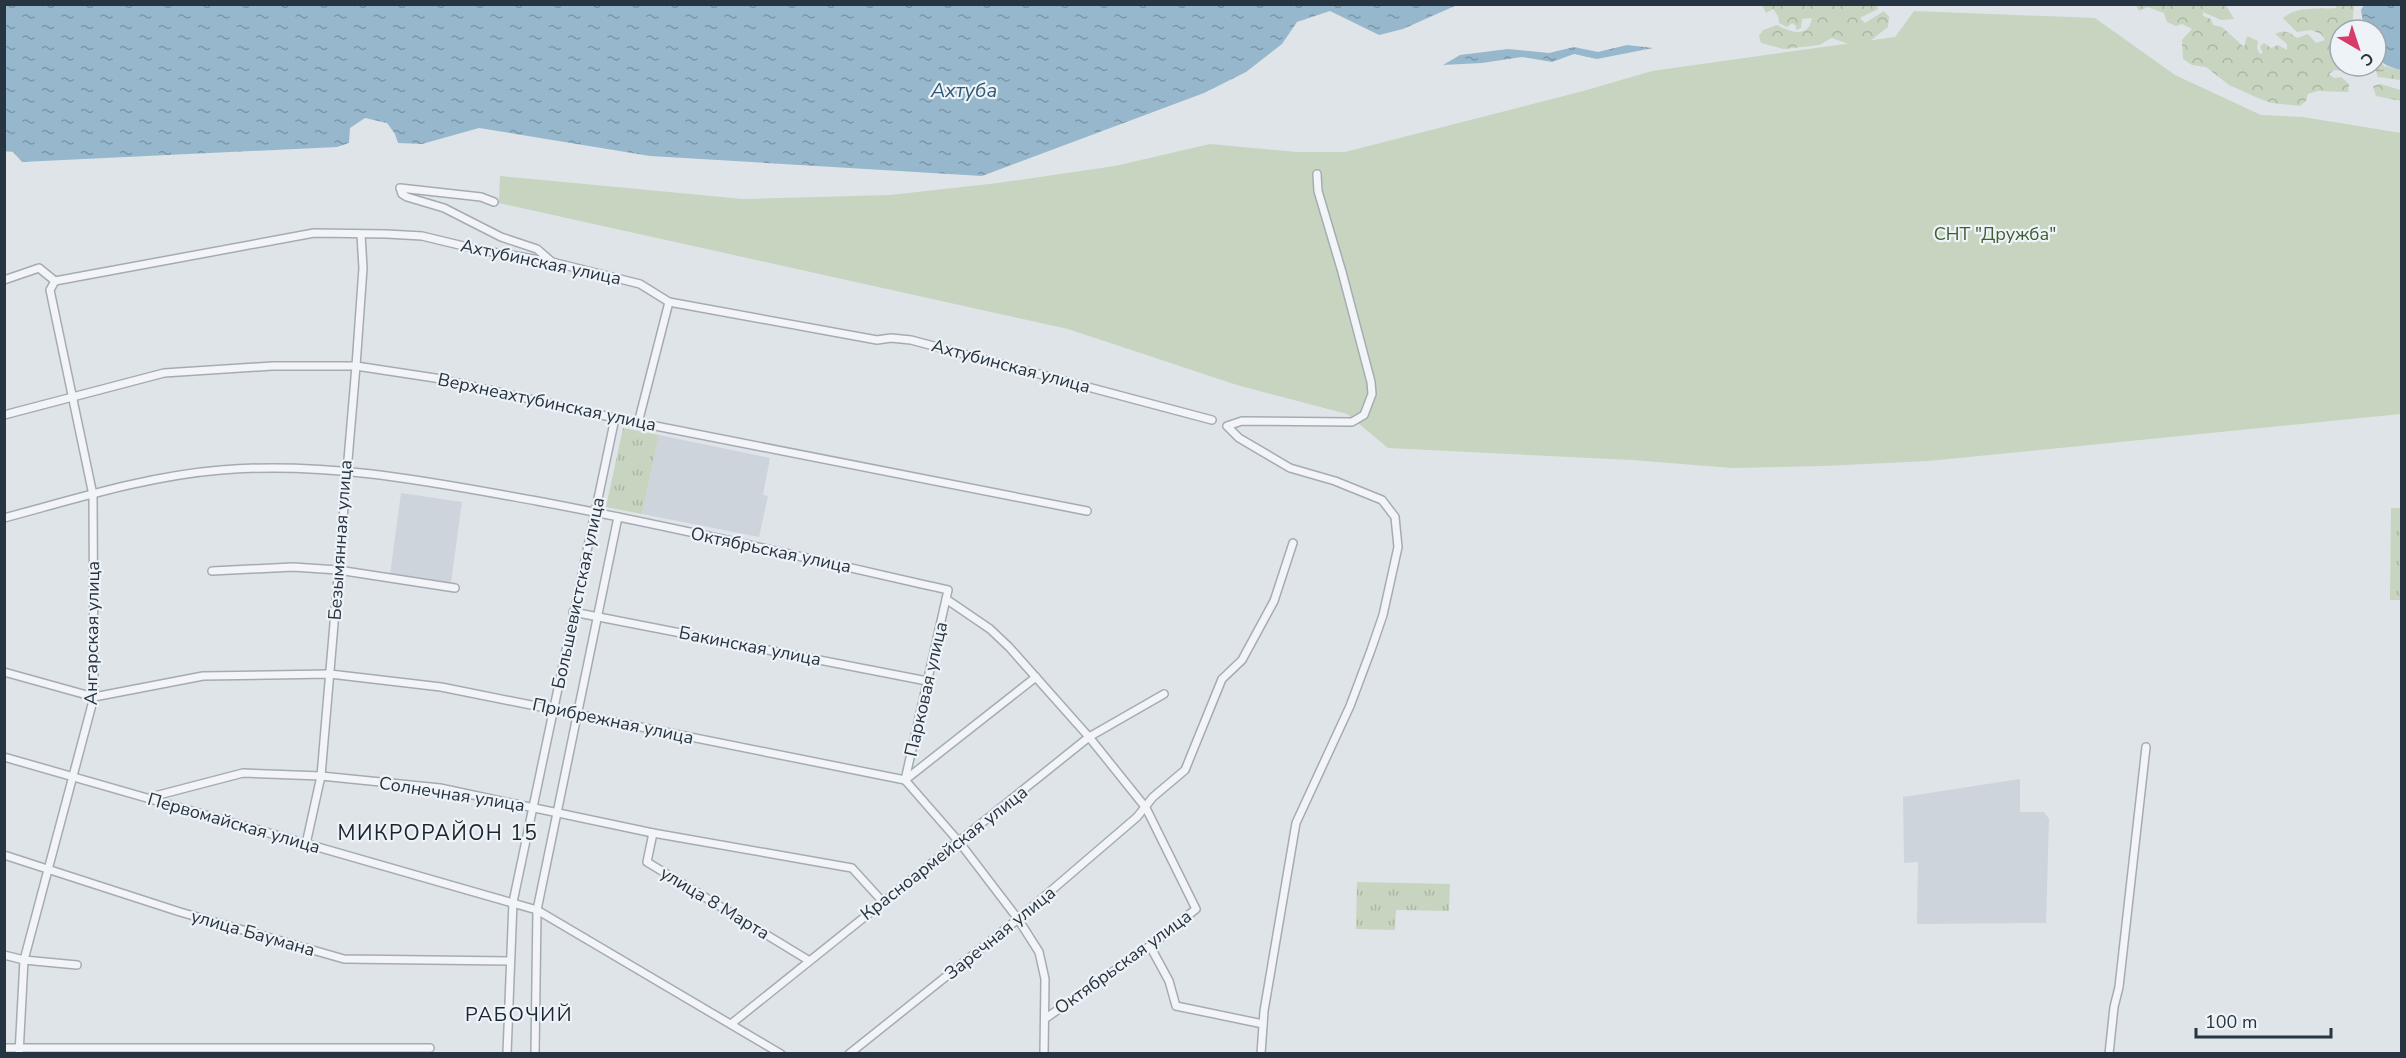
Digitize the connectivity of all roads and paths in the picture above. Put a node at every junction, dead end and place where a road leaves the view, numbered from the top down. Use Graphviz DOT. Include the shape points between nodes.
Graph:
graph roads {
  1 [pos="1317,174"];
  2 [pos="494,202"];
  3 [pos="362,235"];
  4 [pos="552,262"];
  5 [pos="4,280"];
  6 [pos="55,281"];
  7 [pos="669,302"];
  8 [pos="356,366"];
  9 [pos="72,397"];
  10 [pos="4,415"];
  11 [pos="615,418"];
  12 [pos="1212,420"];
  13 [pos="638,423"];
  14 [pos="345,469"];
  15 [pos="93,495"];
  16 [pos="1087,511"];
  17 [pos="595,512"];
  18 [pos="618,517"];
  19 [pos="4,518"];
  20 [pos="1293,543"];
  21 [pos="338,570"];
  22 [pos="212,571"];
  23 [pos="455,588"];
  24 [pos="946,598"];
  25 [pos="573,612"];
  26 [pos="596,616"];
  27 [pos="4,672"];
  28 [pos="330,674"];
  29 [pos="1036,677"];
  30 [pos="927,681"];
  31 [pos="1164,694"];
  32 [pos="94,696"];
  33 [pos="553,708"];
  34 [pos="577,713"];
  35 [pos="1089,737"];
  36 [pos="2146,747"];
  37 [pos="4,757"];
  38 [pos="75,776"];
  39 [pos="321,776"];
  40 [pos="905,780"];
  41 [pos="149,798"];
  42 [pos="533,807"];
  43 [pos="1146,808"];
  44 [pos="557,812"];
  45 [pos="653,833"];
  46 [pos="960,843"];
  47 [pos="306,844"];
  48 [pos="4,855"];
  49 [pos="50,868"];
  50 [pos="513,902"];
  51 [pos="883,902"];
  52 [pos="537,910"];
  53 [pos="1018,919"];
  54 [pos="1150,946"];
  55 [pos="4,955"];
  56 [pos="24,960"];
  57 [pos="808,960"];
  58 [pos="510,961"];
  59 [pos="77,965"];
  60 [pos="1046,1018"];
  61 [pos="731,1024"];
  62 [pos="1263,1024"];
  63 [pos="4,1048"];
  64 [pos="430,1048"];
  65 [pos="19,1051"];
  66 [pos="507,1053"];
  67 [pos="535,1053"];
  68 [pos="781,1053"];
  69 [pos="849,1053"];
  70 [pos="1044,1053"];
  71 [pos="1261,1053"];
  72 [pos="2109,1053"];
  1 -- 62 [label="street" via="1318,192 1372,394 1364,415 1352,422 1242,421 1227,426 1239,438 1290,468 1382,500 1395,517 1398,547 1371,650 1296,823"];
  2 -- 4 [label="street" via="482,197 400,188 399,191 537,249"];
  3 -- 4 [label="street, Ахтубинская улица" via="422,236"];
  3 -- 6 [label="street, Ахтубинская улица" via="314,233"];
  3 -- 8 [label="street, Безымянная улица"];
  4 -- 7 [label="street, Ахтубинская улица" via="640,284"];
  5 -- 6 [label="street" via="39,268"];
  6 -- 9 [label="street, Ангарская улица" via="50,290"];
  7 -- 12 [label="street, Ахтубинская улица" via="877,340 911,340"];
  7 -- 13 [label="street"];
  8 -- 9 [label="street, Верхнеахтубинская улица" via="272,366 164,374"];
  8 -- 11 [label="street, Верхнеахтубинская улица" via="435,378"];
  8 -- 14 [label="street, Безымянная улица"];
  9 -- 10 [label="street, Верхнеахтубинская улица"];
  9 -- 15 [label="street, Ангарская улица"];
  11 -- 13 [label="street, Верхнеахтубинская улица"];
  11 -- 17 [label="street, Большевистская улица"];
  13 -- 16 [label="street, Верхнеахтубинская улица"];
  14 -- 15 [label="street, Октябрьская улица" via="221,470 141,482"];
  14 -- 17 [label="street, Октябрьская улица"];
  14 -- 21 [label="street, Безымянная улица"];
  15 -- 19 [label="street, Октябрьская улица"];
  15 -- 32 [label="street, Ангарская улица"];
  17 -- 18 [label="street, Октябрьская улица"];
  17 -- 25 [label="street, Большевистская улица"];
  18 -- 24 [label="street, Октябрьская улица" via="948,590"];
  18 -- 26 [label="street, Большевистская улица"];
  20 -- 43 [label="street, Заречная улица" via="1274,601 1242,660 1222,679 1185,770"];
  21 -- 22 [label="street" via="293,567"];
  21 -- 23 [label="street"];
  21 -- 28 [label="street, Безымянная улица"];
  24 -- 29 [label="street, Октябрьская улица" via="990,629"];
  24 -- 30 [label="street, Парковая улица"];
  25 -- 26 [label="street, Бакинская улица"];
  25 -- 33 [label="street, Большевистская улица"];
  26 -- 30 [label="street, Бакинская улица"];
  26 -- 34 [label="street, Большевистская улица"];
  27 -- 32 [label="street, Прибрежная улица"];
  28 -- 32 [label="street, Прибрежная улица" via="203,676"];
  28 -- 33 [label="street, Прибрежная улица" via="441,687"];
  28 -- 39 [label="street, Безымянная улица"];
  29 -- 35 [label="street, Октябрьская улица"];
  29 -- 40 [label="street"];
  30 -- 40 [label="street, Парковая улица"];
  31 -- 35 [label="street, Красноармейская улица"];
  32 -- 38 [label="street, Ангарская улица"];
  33 -- 34 [label="street, Прибрежная улица"];
  33 -- 42 [label="street, Большевистская улица"];
  34 -- 40 [label="street, Прибрежная улица"];
  34 -- 44 [label="street, Большевистская улица"];
  35 -- 43 [label="street, Октябрьская улица"];
  35 -- 46 [label="street, Красноармейская улица"];
  36 -- 72 [label="street"];
  37 -- 38 [label="street, Первомайская улица"];
  38 -- 41 [label="street, Первомайская улица"];
  38 -- 49 [label="street, Ангарская улица"];
  39 -- 41 [label="street, Солнечная улица" via="243,773"];
  39 -- 42 [label="street, Солнечная улица" via="440,788"];
  39 -- 47 [label="street, Безымянная улица"];
  40 -- 46 [label="street"];
  41 -- 47 [label="street, Первомайская улица"];
  42 -- 44 [label="street, Солнечная улица"];
  42 -- 50 [label="street, Большевистская улица"];
  43 -- 53 [label="street, Заречная улица"];
  43 -- 54 [label="street, Октябрьская улица" via="1196,909"];
  44 -- 45 [label="street, Солнечная улица"];
  44 -- 52 [label="street, Большевистская улица"];
  45 -- 51 [label="street, Солнечная улица" via="852,868"];
  45 -- 57 [label="street, улица 8 Марта" via="647,862"];
  46 -- 51 [label="street, Красноармейская улица"];
  46 -- 53 [label="street"];
  47 -- 50 [label="street, Первомайская улица"];
  48 -- 49 [label="street, улица Баумана"];
  49 -- 56 [label="street, Ангарская улица"];
  49 -- 58 [label="street, улица Баумана" via="180,912 344,959"];
  50 -- 52 [label="street, Первомайская улица"];
  50 -- 58 [label="street, Большевистская улица"];
  51 -- 57 [label="street, Красноармейская улица"];
  52 -- 61 [label="street, Первомайская улица"];
  52 -- 67 [label="street, Большевистская улица"];
  53 -- 60 [label="street" via="1039,952 1045,979"];
  53 -- 69 [label="street, Заречная улица"];
  54 -- 60 [label="street, Октябрьская улица"];
  54 -- 62 [label="street" via="1169,981 1176,1006"];
  55 -- 56 [label="street"];
  56 -- 59 [label="street"];
  56 -- 65 [label="street, Ангарская улица"];
  57 -- 61 [label="street, Красноармейская улица"];
  58 -- 66 [label="street, Большевистская улица"];
  60 -- 70 [label="street"];
  61 -- 68 [label="street, Первомайская улица"];
  62 -- 71 [label="street"];
  63 -- 65 [label="street"];
  64 -- 65 [label="street"];
}
